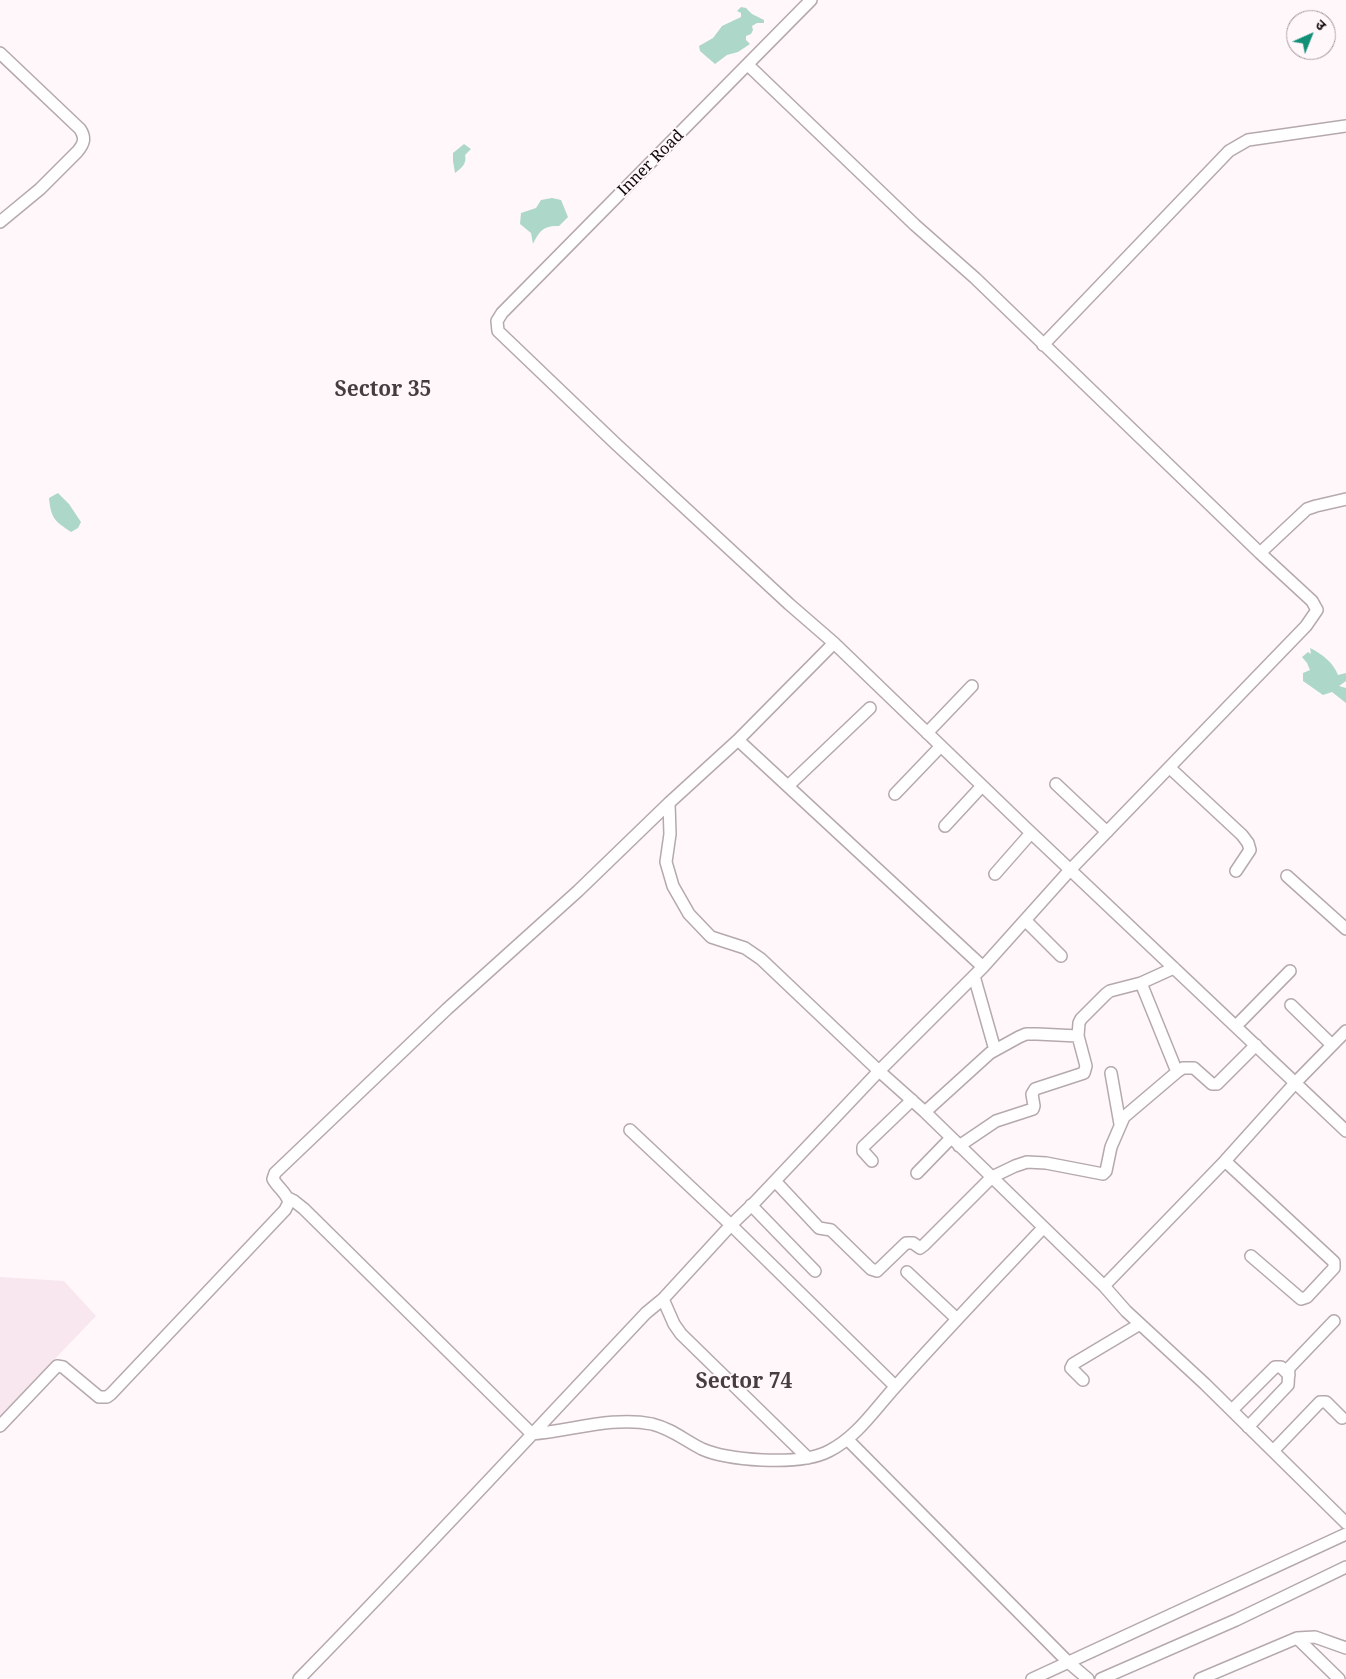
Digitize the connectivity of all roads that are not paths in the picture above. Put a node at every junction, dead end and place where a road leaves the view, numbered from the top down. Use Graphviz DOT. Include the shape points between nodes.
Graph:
graph roads {
  1 [pos="811,0"];
  2 [pos="0,53"];
  3 [pos="748,65"];
  4 [pos="1346,126"];
  5 [pos="0,222"];
  6 [pos="1043,344"];
  7 [pos="1346,499"];
  8 [pos="1260,553"];
  9 [pos="834,643"];
  10 [pos="972,686"];
  11 [pos="870,708"];
  12 [pos="927,733"];
  13 [pos="738,740"];
  14 [pos="941,746"];
  15 [pos="1170,768"];
  16 [pos="1056,784"];
  17 [pos="788,786"];
  18 [pos="982,786"];
  19 [pos="895,794"];
  20 [pos="669,803"];
  21 [pos="945,826"];
  22 [pos="1107,832"];
  23 [pos="1031,833"];
  24 [pos="1070,870"];
  25 [pos="1236,871"];
  26 [pos="995,874"];
  27 [pos="1287,876"];
  28 [pos="1025,920"];
  29 [pos="1346,929"];
  30 [pos="1061,956"];
  31 [pos="983,967"];
  32 [pos="1174,968"];
  33 [pos="1290,971"];
  34 [pos="974,976"];
  35 [pos="1140,983"];
  36 [pos="1291,1006"];
  37 [pos="1236,1026"];
  38 [pos="1346,1030"];
  39 [pos="1078,1036"];
  40 [pos="1256,1045"];
  41 [pos="1332,1045"];
  42 [pos="995,1050"];
  43 [pos="879,1071"];
  44 [pos="1176,1072"];
  45 [pos="1111,1073"];
  46 [pos="1296,1082"];
  47 [pos="912,1100"];
  48 [pos="925,1112"];
  49 [pos="1120,1124"];
  50 [pos="630,1130"];
  51 [pos="1346,1131"];
  52 [pos="955,1142"];
  53 [pos="1225,1160"];
  54 [pos="872,1161"];
  55 [pos="917,1173"];
  56 [pos="992,1177"];
  57 [pos="775,1180"];
  58 [pos="288,1198"];
  59 [pos="751,1205"];
  60 [pos="730,1225"];
  61 [pos="1043,1228"];
  62 [pos="1251,1256"];
  63 [pos="815,1271"];
  64 [pos="907,1272"];
  65 [pos="1104,1286"];
  66 [pos="662,1299"];
  67 [pos="958,1319"];
  68 [pos="1334,1321"];
  69 [pos="1140,1324"];
  70 [pos="1289,1374"];
  71 [pos="1082,1380"];
  72 [pos="895,1386"];
  73 [pos="1232,1410"];
  74 [pos="1342,1418"];
  75 [pos="0,1426"];
  76 [pos="1248,1426"];
  77 [pos="532,1434"];
  78 [pos="848,1440"];
  79 [pos="1273,1451"];
  80 [pos="808,1458"];
  81 [pos="1346,1523"];
  82 [pos="1346,1534"];
  83 [pos="1346,1567"];
  84 [pos="1297,1638"];
  85 [pos="1346,1648"];
  86 [pos="1068,1662"];
  87 [pos="299,1679"];
  88 [pos="1032,1679"];
  89 [pos="1088,1679"];
  90 [pos="1101,1679"];
  91 [pos="1200,1679"];
  92 [pos="1339,1679"];
  1 -- 3 [label="street, Inner Road"];
  2 -- 5 [label="street" via="80,129 84,139 82,146 66,163"];
  3 -- 6 [label="street"];
  3 -- 9 [label="street, Inner Road" via="502,313 497,328 499,334 610,438"];
  4 -- 6 [label="street" via="1248,140 1236,146"];
  6 -- 8 [label="street"];
  7 -- 8 [label="street" via="1307,509"];
  8 -- 15 [label="street" via="1312,601 1316,606 1314,615"];
  9 -- 12 [label="street"];
  9 -- 13 [label="street"];
  10 -- 12 [label="street"];
  11 -- 17 [label="street"];
  12 -- 14 [label="street"];
  13 -- 17 [label="street"];
  13 -- 20 [label="street"];
  14 -- 18 [label="street"];
  14 -- 19 [label="street"];
  15 -- 22 [label="street"];
  15 -- 25 [label="street" via="1248,843 1250,850"];
  16 -- 22 [label="street"];
  17 -- 31 [label="street"];
  18 -- 21 [label="street"];
  18 -- 23 [label="street"];
  20 -- 43 [label="street" via="670,834 666,862 674,886 693,919 711,937 746,948 761,959"];
  20 -- 58 [label="street" via="275,1173 273,1179"];
  22 -- 24 [label="street"];
  23 -- 24 [label="street"];
  23 -- 26 [label="street"];
  24 -- 28 [label="street"];
  24 -- 32 [label="street"];
  27 -- 29 [label="street"];
  28 -- 30 [label="street"];
  28 -- 31 [label="street"];
  31 -- 34 [label="street"];
  32 -- 35 [label="street"];
  32 -- 37 [label="street"];
  33 -- 37 [label="street"];
  34 -- 42 [label="street"];
  34 -- 43 [label="street"];
  35 -- 39 [label="street" via="1110,991 1101,997 1079,1023"];
  35 -- 44 [label="street"];
  36 -- 41 [label="street"];
  37 -- 40 [label="street"];
  38 -- 41 [label="street"];
  39 -- 42 [label="street" via="1026,1034"];
  39 -- 52 [label="street" via="1086,1066 1084,1073 1035,1089 1033,1109 996,1121"];
  40 -- 44 [label="street" via="1217,1084 1212,1084 1194,1068"];
  40 -- 46 [label="street"];
  41 -- 46 [label="street"];
  42 -- 48 [label="street"];
  43 -- 47 [label="street"];
  43 -- 57 [label="street"];
  44 -- 49 [label="street"];
  45 -- 49 [label="street"];
  46 -- 51 [label="street"];
  46 -- 53 [label="street"];
  47 -- 48 [label="street"];
  47 -- 54 [label="street" via="863,1148"];
  48 -- 52 [label="street"];
  49 -- 56 [label="street" via="1103,1174 1027,1162"];
  50 -- 60 [label="street"];
  52 -- 55 [label="street"];
  52 -- 56 [label="street"];
  53 -- 62 [label="street" via="1335,1265 1301,1300"];
  53 -- 65 [label="street"];
  56 -- 57 [label="street" via="924,1245 920,1248 906,1243 878,1271 871,1269 831,1230 820,1228"];
  56 -- 61 [label="street"];
  57 -- 59 [label="street"];
  58 -- 75 [label="street" via="285,1210 109,1396 99,1397 59,1365"];
  58 -- 77 [label="street" via="304,1209"];
  59 -- 60 [label="street"];
  59 -- 63 [label="street"];
  60 -- 66 [label="street"];
  60 -- 72 [label="street"];
  61 -- 65 [label="street"];
  61 -- 67 [label="street"];
  64 -- 67 [label="street"];
  65 -- 69 [label="street"];
  66 -- 77 [label="street"];
  66 -- 80 [label="street" via="680,1334"];
  67 -- 72 [label="street"];
  68 -- 70 [label="street" via="1289,1368"];
  69 -- 71 [label="street" via="1073,1364 1071,1368"];
  69 -- 73 [label="street"];
  70 -- 73 [label="street" via="1275,1366"];
  70 -- 76 [label="street" via="1288,1385"];
  72 -- 78 [label="street"];
  73 -- 76 [label="street"];
  74 -- 79 [label="street" via="1326,1402 1320,1402"];
  76 -- 79 [label="street"];
  77 -- 80 [label="street" via="612,1422 650,1424 670,1430 714,1454 761,1460"];
  77 -- 87 [label="street"];
  78 -- 80 [label="street"];
  78 -- 86 [label="street"];
  79 -- 81 [label="street"];
  82 -- 86 [label="street"];
  83 -- 90 [label="street"];
  84 -- 85 [label="street" via="1315,1637"];
  84 -- 91 [label="street"];
  84 -- 92 [label="street"];
  86 -- 88 [label="street"];
  86 -- 89 [label="street"];
}
